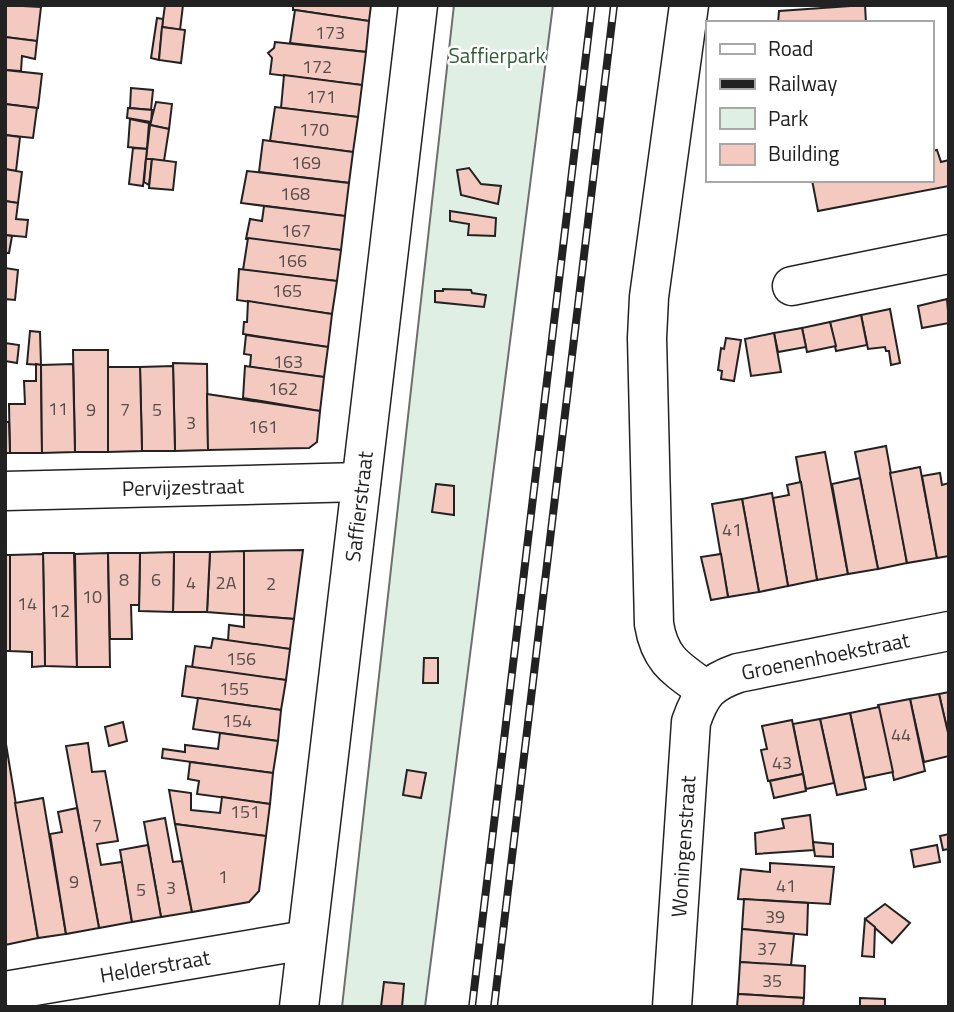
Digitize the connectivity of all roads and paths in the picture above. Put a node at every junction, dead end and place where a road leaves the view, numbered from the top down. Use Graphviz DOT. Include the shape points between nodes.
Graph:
graph roads {
  1 [pos="418,5"];
  2 [pos="689,5"];
  3 [pos="949,254"];
  4 [pos="792,286"];
  5 [pos="361,482"];
  6 [pos="5,491"];
  7 [pos="949,631"];
  8 [pos="706,690"];
  9 [pos="306,940"];
  10 [pos="5,991"];
  11 [pos="299,1007"];
  12 [pos="672,1007"];
  1 -- 5 [label="street, Saffierstraat"];
  2 -- 8 [label="street" via="649,297 654,624 657,645 668,659"];
  3 -- 4 [label="street"];
  5 -- 6 [label="street, Pervijzestraat"];
  5 -- 9 [label="street, Saffierstraat"];
  7 -- 8 [label="street, Groenenhoekstraat" via="738,673 719,679"];
  8 -- 12 [label="street, Woningenstraat" via="691,722"];
  9 -- 10 [label="street, Helderstraat"];
  9 -- 11 [label="street, Saffierstraat"];
}
